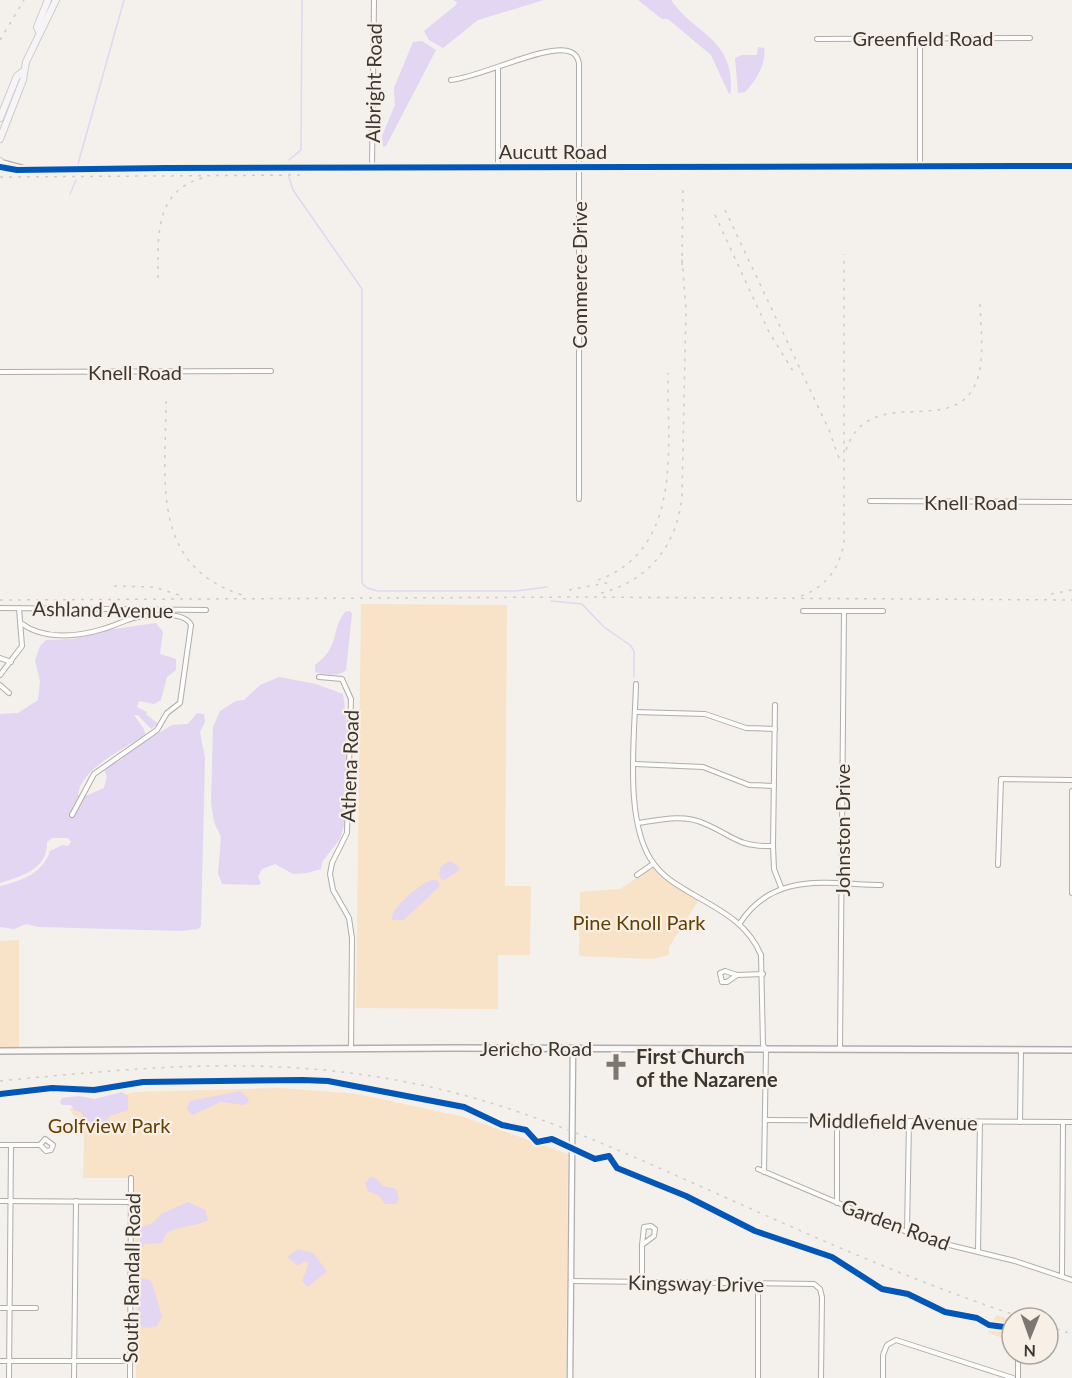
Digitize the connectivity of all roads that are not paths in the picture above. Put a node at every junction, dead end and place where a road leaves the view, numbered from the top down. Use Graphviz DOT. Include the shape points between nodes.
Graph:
graph roads {
  1 [pos="48,0"];
  2 [pos="56,0"];
  3 [pos="374,0"];
  4 [pos="39,32"];
  5 [pos="1030,38"];
  6 [pos="817,39"];
  7 [pos="920,39"];
  8 [pos="498,68"];
  9 [pos="22,72"];
  10 [pos="451,80"];
  11 [pos="0,118"];
  12 [pos="0,139"];
  13 [pos="0,162"];
  14 [pos="1072,166"];
  15 [pos="0,167"];
  16 [pos="372,167"];
  17 [pos="580,167"];
  18 [pos="920,167"];
  19 [pos="498,168"];
  20 [pos="26,169"];
  21 [pos="271,371"];
  22 [pos="0,372"];
  23 [pos="579,500"];
  24 [pos="870,501"];
  25 [pos="1072,502"];
  26 [pos="0,608"];
  27 [pos="19,608"];
  28 [pos="206,610"];
  29 [pos="803,611"];
  30 [pos="844,611"];
  31 [pos="883,611"];
  32 [pos="21,622"];
  33 [pos="0,658"];
  34 [pos="11,662"];
  35 [pos="0,675"];
  36 [pos="319,677"];
  37 [pos="636,684"];
  38 [pos="0,685"];
  39 [pos="9,693"];
  40 [pos="775,705"];
  41 [pos="635,712"];
  42 [pos="775,729"];
  43 [pos="635,764"];
  44 [pos="1072,780"];
  45 [pos="774,786"];
  46 [pos="1072,791"];
  47 [pos="72,814"];
  48 [pos="638,823"];
  49 [pos="773,846"];
  50 [pos="654,864"];
  51 [pos="998,865"];
  52 [pos="637,875"];
  53 [pos="842,884"];
  54 [pos="881,885"];
  55 [pos="781,887"];
  56 [pos="1072,893"];
  57 [pos="740,923"];
  58 [pos="763,974"];
  59 [pos="738,975"];
  60 [pos="573,1048"];
  61 [pos="840,1048"];
  62 [pos="351,1049"];
  63 [pos="766,1049"];
  64 [pos="1021,1050"];
  65 [pos="1072,1050"];
  66 [pos="0,1051"];
  67 [pos="766,1119"];
  68 [pos="837,1121"];
  69 [pos="909,1121"];
  70 [pos="980,1122"];
  71 [pos="1020,1122"];
  72 [pos="1072,1122"];
  73 [pos="1063,1123"];
  74 [pos="0,1145"];
  75 [pos="11,1145"];
  76 [pos="40,1145"];
  77 [pos="758,1169"];
  78 [pos="764,1172"];
  79 [pos="132,1178"];
  80 [pos="0,1201"];
  81 [pos="11,1201"];
  82 [pos="76,1201"];
  83 [pos="132,1202"];
  84 [pos="837,1203"];
  85 [pos="907,1232"];
  86 [pos="642,1245"];
  87 [pos="978,1251"];
  88 [pos="1062,1276"];
  89 [pos="1072,1280"];
  90 [pos="571,1281"];
  91 [pos="642,1282"];
  92 [pos="758,1284"];
  93 [pos="0,1308"];
  94 [pos="9,1308"];
  95 [pos="36,1308"];
  96 [pos="9,1361"];
  97 [pos="74,1361"];
  98 [pos="130,1361"];
  99 [pos="0,1362"];
  100 [pos="9,1378"];
  101 [pos="74,1378"];
  102 [pos="130,1378"];
  103 [pos="570,1378"];
  104 [pos="758,1378"];
  105 [pos="822,1378"];
  106 [pos="883,1378"];
  107 [pos="1013,1378"];
  1 -- 4 [label="main road" via="37,27"];
  2 -- 4 [label="main road"];
  3 -- 16 [label="street, Albright Road"];
  4 -- 9 [label="main road"];
  5 -- 7 [label="street, Greenfield Road"];
  6 -- 7 [label="street, Greenfield Road"];
  7 -- 18 [label="street"];
  8 -- 10 [label="street"];
  8 -- 17 [label="street, Commerce Drive" via="545,53 573,53 579,63"];
  8 -- 19 [label="street"];
  9 -- 11 [label="main road"];
  9 -- 12 [label="main road"];
  13 -- 20 [label="street"];
  14 -- 18 [label="street, Aucutt Road"];
  15 -- 20 [label="street"];
  16 -- 19 [label="street, Aucutt Road"];
  16 -- 20 [label="street, Aucutt Road"];
  17 -- 18 [label="street, Aucutt Road"];
  17 -- 19 [label="street, Aucutt Road"];
  17 -- 23 [label="street, Commerce Drive"];
  21 -- 22 [label="street, Knell Road"];
  24 -- 25 [label="street, Knell Road"];
  26 -- 27 [label="street, Ashland Avenue"];
  27 -- 28 [label="street, Ashland Avenue"];
  27 -- 32 [label="street"];
  29 -- 30 [label="street"];
  30 -- 31 [label="street"];
  30 -- 53 [label="street, Johnston Drive"];
  32 -- 34 [label="street" via="22,646"];
  32 -- 47 [label="street" via="40,633 60,635 102,630 144,616 182,616 190,625 180,703 167,713 157,730 94,774"];
  33 -- 34 [label="street"];
  34 -- 35 [label="street"];
  36 -- 62 [label="street, Athena Road" via="342,679 351,699 347,832 330,874 333,891 349,918 352,938"];
  37 -- 41 [label="street"];
  38 -- 39 [label="street"];
  40 -- 42 [label="street"];
  41 -- 42 [label="street" via="705,714 746,728"];
  41 -- 43 [label="street"];
  42 -- 45 [label="street"];
  43 -- 45 [label="street" via="703,767 749,785"];
  43 -- 48 [label="street"];
  44 -- 51 [label="street" via="1001,779"];
  45 -- 49 [label="street"];
  46 -- 56 [label="street"];
  48 -- 49 [label="street" via="686,819 703,823 736,842"];
  48 -- 50 [label="street"];
  49 -- 55 [label="street" via="774,869"];
  50 -- 52 [label="street"];
  50 -- 57 [label="street" via="672,882"];
  53 -- 54 [label="street"];
  53 -- 55 [label="street"];
  53 -- 61 [label="street, Johnston Drive"];
  55 -- 57 [label="street" via="758,901"];
  57 -- 58 [label="street" via="758,949"];
  58 -- 59 [label="street"];
  58 -- 63 [label="street"];
  60 -- 62 [label="main road, Jericho Road"];
  60 -- 63 [label="main road, Jericho Road"];
  60 -- 90 [label="street"];
  61 -- 63 [label="main road, Jericho Road"];
  61 -- 64 [label="main road, Jericho Road"];
  62 -- 66 [label="main road, Jericho Road"];
  63 -- 67 [label="street"];
  64 -- 65 [label="main road, Jericho Road"];
  64 -- 71 [label="street"];
  67 -- 68 [label="street, Middlefield Avenue"];
  67 -- 78 [label="street"];
  68 -- 69 [label="street, Middlefield Avenue"];
  68 -- 84 [label="street"];
  69 -- 70 [label="street, Middlefield Avenue"];
  69 -- 85 [label="street"];
  70 -- 71 [label="street, Middlefield Avenue"];
  70 -- 87 [label="street"];
  71 -- 73 [label="street, Middlefield Avenue"];
  72 -- 73 [label="street, Middlefield Avenue"];
  73 -- 88 [label="street"];
  74 -- 75 [label="street"];
  75 -- 76 [label="street"];
  75 -- 81 [label="street"];
  77 -- 78 [label="street, Garden Road"];
  78 -- 84 [label="street, Garden Road"];
  79 -- 83 [label="street, South Randall Road"];
  80 -- 81 [label="street"];
  81 -- 82 [label="street"];
  81 -- 94 [label="street"];
  82 -- 83 [label="street"];
  82 -- 97 [label="street"];
  83 -- 98 [label="street, South Randall Road"];
  84 -- 85 [label="street, Garden Road"];
  85 -- 87 [label="street, Garden Road"];
  86 -- 86 [label="street" via="654,1236 651,1226 644,1227"];
  86 -- 91 [label="street"];
  87 -- 88 [label="street, Garden Road"];
  88 -- 89 [label="street, Garden Road"];
  90 -- 91 [label="street, Kingsway Drive"];
  90 -- 103 [label="street"];
  91 -- 92 [label="street, Kingsway Drive"];
  92 -- 104 [label="street"];
  92 -- 105 [label="street, Kingsway Drive" via="809,1283 819,1287"];
  93 -- 94 [label="street"];
  94 -- 95 [label="street"];
  94 -- 96 [label="street"];
  96 -- 97 [label="street"];
  96 -- 99 [label="street"];
  96 -- 100 [label="street"];
  97 -- 98 [label="street"];
  97 -- 101 [label="street"];
  98 -- 102 [label="street, South Randall Road"];
  106 -- 107 [label="street" via="883,1355 887,1345 896,1340"];
}
